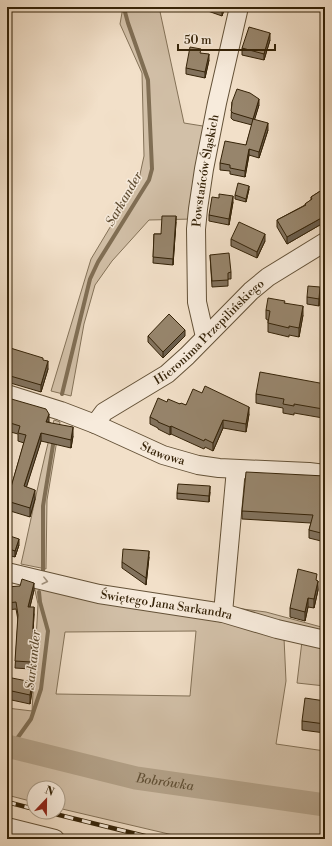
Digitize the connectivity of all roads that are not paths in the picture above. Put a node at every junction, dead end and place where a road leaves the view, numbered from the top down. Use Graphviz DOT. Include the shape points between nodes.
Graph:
graph roads {
  1 [pos="239,7"];
  2 [pos="325,242"];
  3 [pos="205,337"];
  4 [pos="8,395"];
  5 [pos="95,424"];
  6 [pos="236,469"];
  7 [pos="325,474"];
  8 [pos="7,572"];
  9 [pos="223,613"];
  10 [pos="325,640"];
  11 [pos="7,827"];
  12 [pos="55,839"];
  1 -- 3 [label="street, Powstańców Śląskich" via="217,103 198,209 197,302"];
  2 -- 3 [label="street, Hieronima Przepilińskiego" via="251,291"];
  3 -- 5 [label="street, Hieronima Przepilińskiego" via="167,374 104,412"];
  4 -- 5 [label="street, Stawowa"];
  5 -- 6 [label="street, Stawowa" via="163,455 198,465"];
  6 -- 7 [label="street, Stawowa"];
  6 -- 9 [label="street"];
  8 -- 9 [label="street, Świętego Jana Sarkandra, one-way" via="99,594"];
  9 -- 10 [label="street, Świętego Jana Sarkandra"];
  11 -- 12 [label="street"];
}
